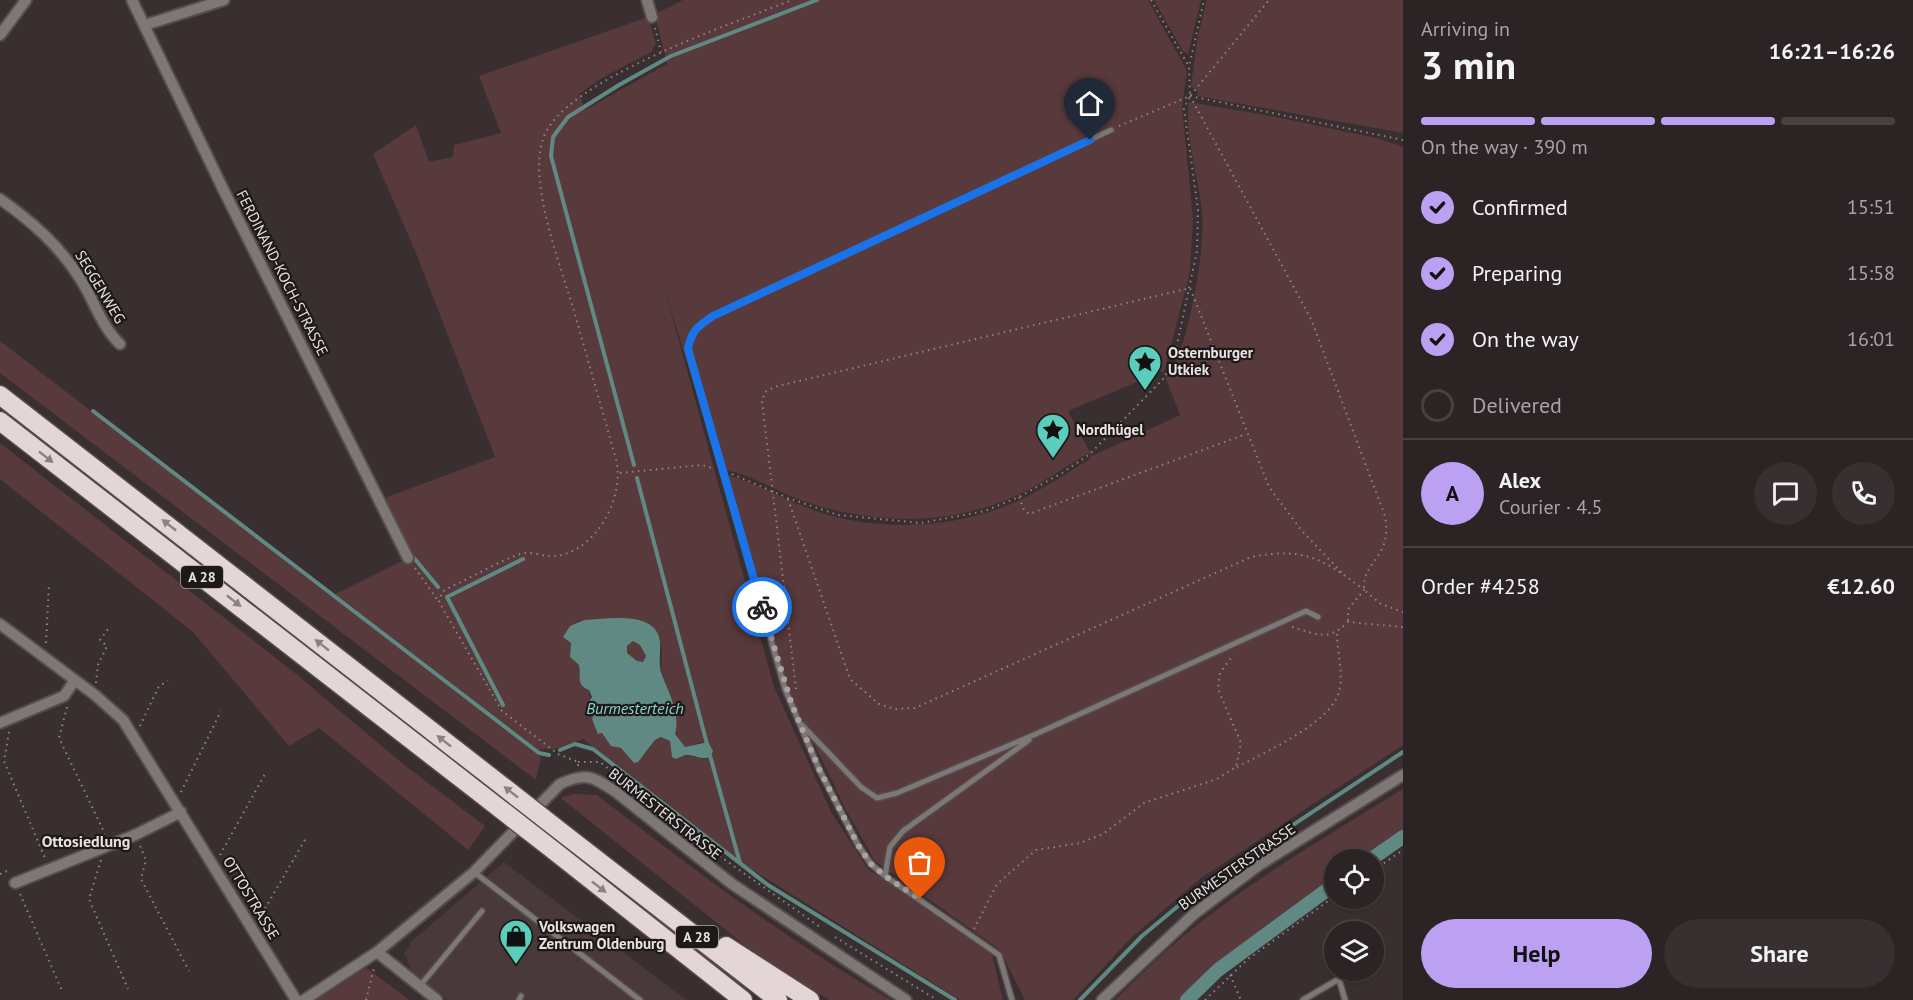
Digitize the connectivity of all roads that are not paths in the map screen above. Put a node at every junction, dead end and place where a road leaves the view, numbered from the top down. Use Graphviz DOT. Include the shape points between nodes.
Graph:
graph roads {
  1 [pos="26,0"];
  2 [pos="132,0"];
  3 [pos="224,0"];
  4 [pos="647,0"];
  5 [pos="652,17"];
  6 [pos="145,25"];
  7 [pos="0,35"];
  8 [pos="1112,130"];
  9 [pos="0,199"];
  10 [pos="120,344"];
  11 [pos="0,395"];
  12 [pos="0,421"];
  13 [pos="408,558"];
  14 [pos="1318,617"];
  15 [pos="0,624"];
  16 [pos="75,680"];
  17 [pos="3,721"];
  18 [pos="799,722"];
  19 [pos="1036,734"];
  20 [pos="1403,775"];
  21 [pos="178,808"];
  22 [pos="474,872"];
  23 [pos="616,874"];
  24 [pos="885,876"];
  25 [pos="15,883"];
  26 [pos="482,911"];
  27 [pos="377,952"];
  28 [pos="698,966"];
  29 [pos="419,987"];
  30 [pos="296,1000"];
  31 [pos="304,1000"];
  32 [pos="436,1000"];
  33 [pos="640,1000"];
  34 [pos="726,1000"];
  35 [pos="743,1000"];
  36 [pos="778,1000"];
  37 [pos="810,1000"];
  38 [pos="906,1000"];
  39 [pos="1012,1000"];
  40 [pos="1102,1000"];
  41 [pos="1303,1000"];
  42 [pos="1345,1000"];
  1 -- 7 [label="street"];
  2 -- 6 [label="street, FERDINAND-KOCH-STRASSE"];
  3 -- 6 [label="street"];
  4 -- 5 [label="street"];
  6 -- 13 [label="street, FERDINAND-KOCH-STRASSE"];
  8 -- 18 [label="lane" via="713,316 690,335 688,349 785,689"];
  9 -- 10 [label="street, SEGGENWEG" via="48,236 80,277 107,332"];
  23 -- 11 [label="highway, A 28, one-way, bridge"];
  12 -- 28 [label="highway, A 28, one-way, bridge"];
  14 -- 19 [label="lane" via="1306,611"];
  15 -- 16 [label="street, OTTOSTRASSE"];
  16 -- 17 [label="street" via="64,696"];
  16 -- 21 [label="street, OTTOSTRASSE" via="123,720"];
  18 -- 19 [label="lane" via="861,787 877,798"];
  18 -- 24 [label="lane" via="858,845"];
  19 -- 24 [label="lane" via="903,831 890,847"];
  20 -- 40 [label="street, BURMESTERSTRASSE" via="1259,865 1194,914"];
  21 -- 25 [label="street" via="135,835"];
  21 -- 30 [label="street, OTTOSTRASSE"];
  22 -- 27 [label="street"];
  22 -- 33 [label="lane"];
  22 -- 38 [label="street, BURMESTERSTRASSE" via="560,784 578,776 598,780 732,884"];
  23 -- 36 [label="highway, A 28"];
  23 -- 37 [label="highway" via="647,886 733,951"];
  24 -- 39 [label="lane" via="999,955"];
  26 -- 29 [label="lane"];
  27 -- 29 [label="street"];
  27 -- 31 [label="street"];
  28 -- 34 [label="highway"];
  28 -- 35 [label="highway, A 28"];
  29 -- 32 [label="street"];
  41 -- 42 [label="lane" via="1339,979"];
}
